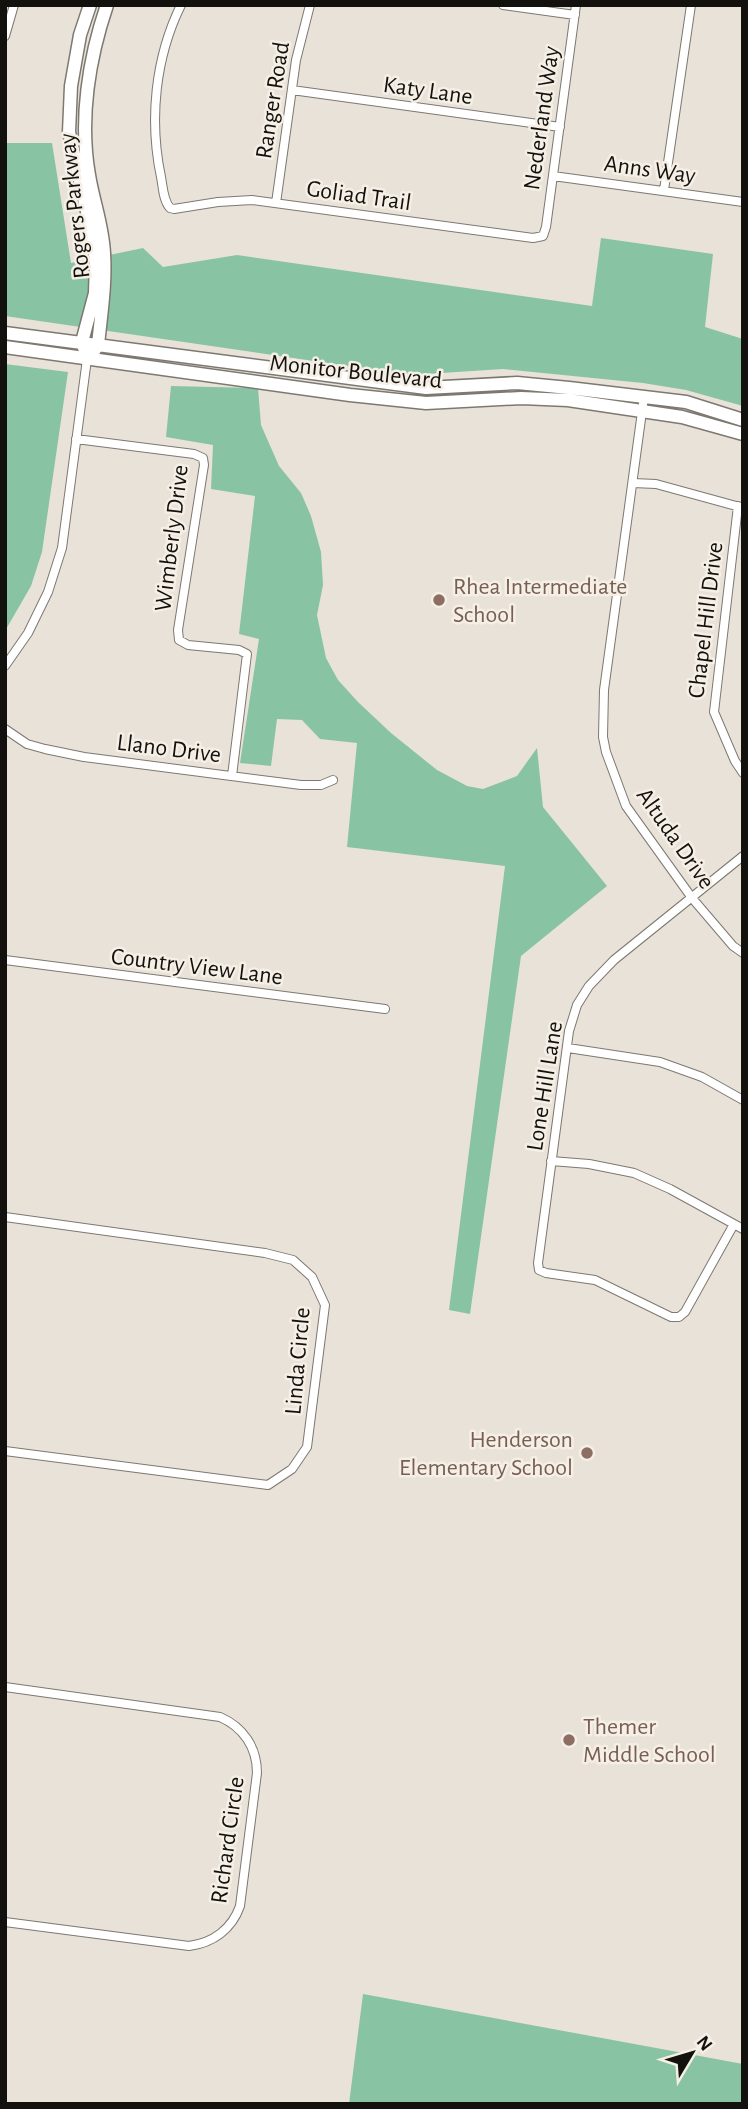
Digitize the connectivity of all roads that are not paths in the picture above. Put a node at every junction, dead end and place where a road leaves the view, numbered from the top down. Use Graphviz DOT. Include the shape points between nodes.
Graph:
graph roads {
  1 [pos="14,5"];
  2 [pos="90,5"];
  3 [pos="107,5"];
  4 [pos="181,5"];
  5 [pos="310,5"];
  6 [pos="503,5"];
  7 [pos="691,5"];
  8 [pos="576,10"];
  9 [pos="5,36"];
  10 [pos="292,90"];
  11 [pos="560,127"];
  12 [pos="553,176"];
  13 [pos="664,190"];
  14 [pos="743,202"];
  15 [pos="276,203"];
  16 [pos="543,236"];
  17 [pos="5,333"];
  18 [pos="82,342"];
  19 [pos="98,345"];
  20 [pos="5,347"];
  21 [pos="87,359"];
  22 [pos="644,397"];
  23 [pos="642,411"];
  24 [pos="743,419"];
  25 [pos="743,434"];
  26 [pos="76,439"];
  27 [pos="633,483"];
  28 [pos="740,507"];
  29 [pos="5,666"];
  30 [pos="5,729"];
  31 [pos="743,773"];
  32 [pos="232,776"];
  33 [pos="332,780"];
  34 [pos="743,856"];
  35 [pos="692,898"];
  36 [pos="743,953"];
  37 [pos="5,960"];
  38 [pos="385,1009"];
  39 [pos="568,1048"];
  40 [pos="743,1100"];
  41 [pos="551,1161"];
  42 [pos="5,1217"];
  43 [pos="738,1226"];
  44 [pos="5,1451"];
  45 [pos="5,1687"];
  46 [pos="5,1922"];
  1 -- 9 [label="street"];
  2 -- 18 [label="street, Rogers Parkway" via="73,73 69,132 96,261 95,293"];
  3 -- 19 [label="street, Rogers Parkway" via="87,95 85,128 88,172 104,254"];
  4 -- 15 [label="street, Goliad Trail" via="163,55 155,114 165,201 174,209 239,200"];
  5 -- 10 [label="street, Ranger Road"];
  6 -- 8 [label="street"];
  7 -- 13 [label="street"];
  8 -- 11 [label="street, Nederland Way"];
  10 -- 11 [label="street, Katy Lane"];
  10 -- 15 [label="street, Ranger Road"];
  11 -- 12 [label="street, Nederland Way"];
  12 -- 13 [label="street, Anns Way"];
  12 -- 16 [label="street, Nederland Way"];
  13 -- 14 [label="street, Anns Way"];
  15 -- 16 [label="street, Goliad Trail"];
  17 -- 18 [label="street, Monitor Boulevard"];
  18 -- 19 [label="street, Monitor Boulevard"];
  18 -- 21 [label="street"];
  19 -- 21 [label="street"];
  19 -- 22 [label="street, Monitor Boulevard" via="426,388 517,383"];
  20 -- 21 [label="street, Monitor Boulevard"];
  21 -- 23 [label="street, Monitor Boulevard" via="426,403 521,398"];
  21 -- 26 [label="street"];
  22 -- 23 [label="street, Altuda Drive"];
  22 -- 24 [label="street, Monitor Boulevard" via="686,402"];
  23 -- 25 [label="street, Monitor Boulevard"];
  23 -- 27 [label="street, Altuda Drive"];
  26 -- 29 [label="street" via="62,548 48,592"];
  26 -- 32 [label="street, Wimberly Drive" via="203,458 178,630 179,640 188,645 247,654"];
  27 -- 28 [label="street" via="656,484"];
  27 -- 35 [label="street, Altuda Drive" via="606,677 603,737 626,806"];
  28 -- 31 [label="street, Chapel Hill Drive" via="713,712"];
  30 -- 32 [label="street, Llano Drive" via="27,744 45,749"];
  32 -- 33 [label="street, Llano Drive" via="302,785"];
  34 -- 35 [label="street, Lone Hill Lane"];
  35 -- 36 [label="street, Altuda Drive"];
  35 -- 39 [label="street, Lone Hill Lane" via="614,960 589,986 577,1005"];
  37 -- 38 [label="street, Country View Lane"];
  39 -- 40 [label="street" via="660,1062 702,1077"];
  39 -- 41 [label="street, Lone Hill Lane"];
  41 -- 43 [label="street" via="634,1173"];
  41 -- 43 [label="street, Lone Hill Lane" via="539,1270 595,1280 671,1317 685,1312"];
  42 -- 44 [label="street, Linda Circle" via="293,1260 312,1277 325,1305 307,1447 292,1469 268,1485"];
  45 -- 46 [label="street, Richard Circle" via="220,1717 235,1725 251,1745 257,1785 240,1906 231,1923 214,1938 189,1946"];
}
